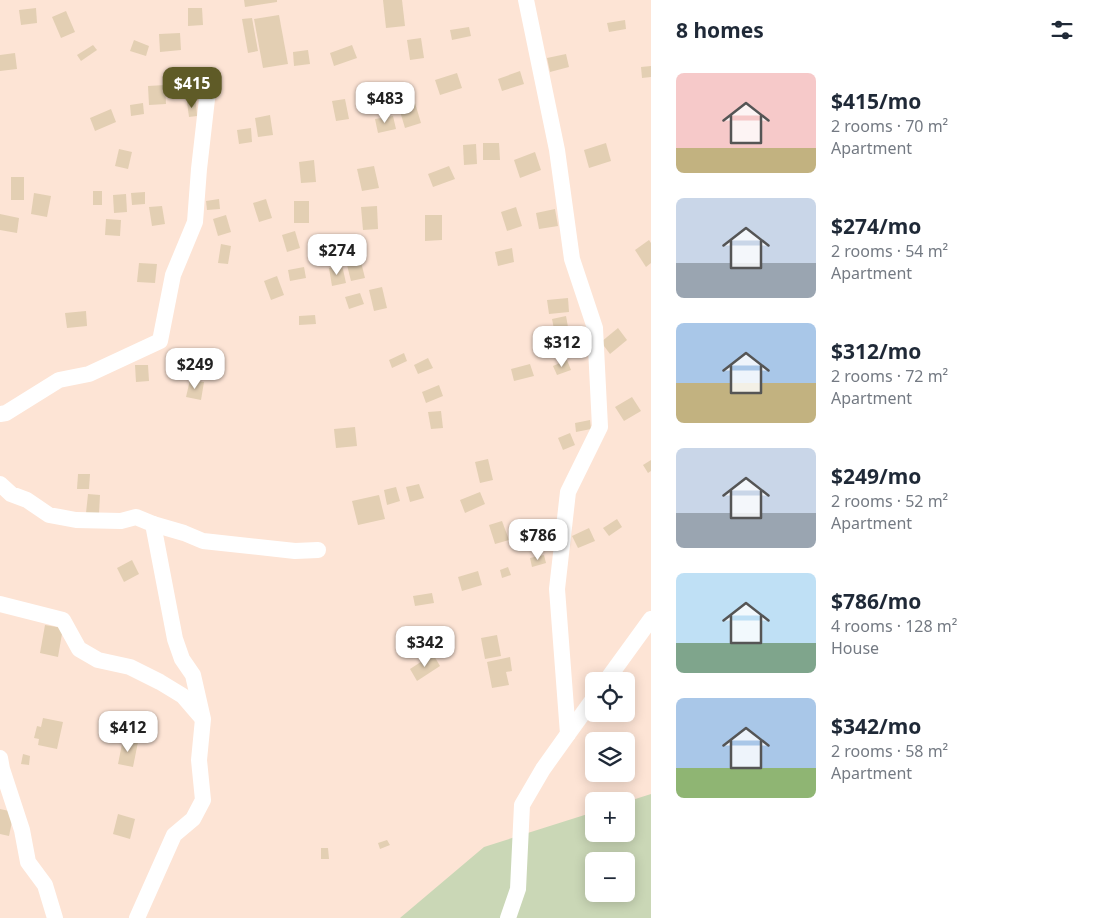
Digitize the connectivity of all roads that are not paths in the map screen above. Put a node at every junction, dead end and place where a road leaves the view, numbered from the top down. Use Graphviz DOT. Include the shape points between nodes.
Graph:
graph roads {
  1 [pos="526,0"];
  2 [pos="207,99"];
  3 [pos="0,414"];
  4 [pos="0,484"];
  5 [pos="153,524"];
  6 [pos="318,550"];
  7 [pos="0,604"];
  8 [pos="651,619"];
  9 [pos="613,672"];
  10 [pos="585,710"];
  11 [pos="203,719"];
  12 [pos="568,734"];
  13 [pos="0,758"];
  14 [pos="55,918"];
  15 [pos="137,918"];
  16 [pos="508,918"];
  1 -- 12 [label="street" via="557,150 572,259 595,328 600,427 568,492 557,589"];
  2 -- 3 [label="street" via="195,222 173,275 160,341 89,374 59,380"];
  4 -- 5 [label="street" via="11,494 49,515 76,520 121,521 136,517"];
  5 -- 6 [label="street" via="203,541 295,552"];
  5 -- 11 [label="street" via="175,639 182,659 193,675"];
  7 -- 11 [label="street" via="63,620 79,649 98,660 130,667 160,682 183,696"];
  8 -- 9 [label="street"];
  10 -- 12 [label="street"];
  11 -- 15 [label="street" via="199,760 203,800 193,819 174,835"];
  12 -- 16 [label="street" via="522,805 518,889"];
  13 -- 14 [label="street" via="22,830 28,862 45,885"];
}
